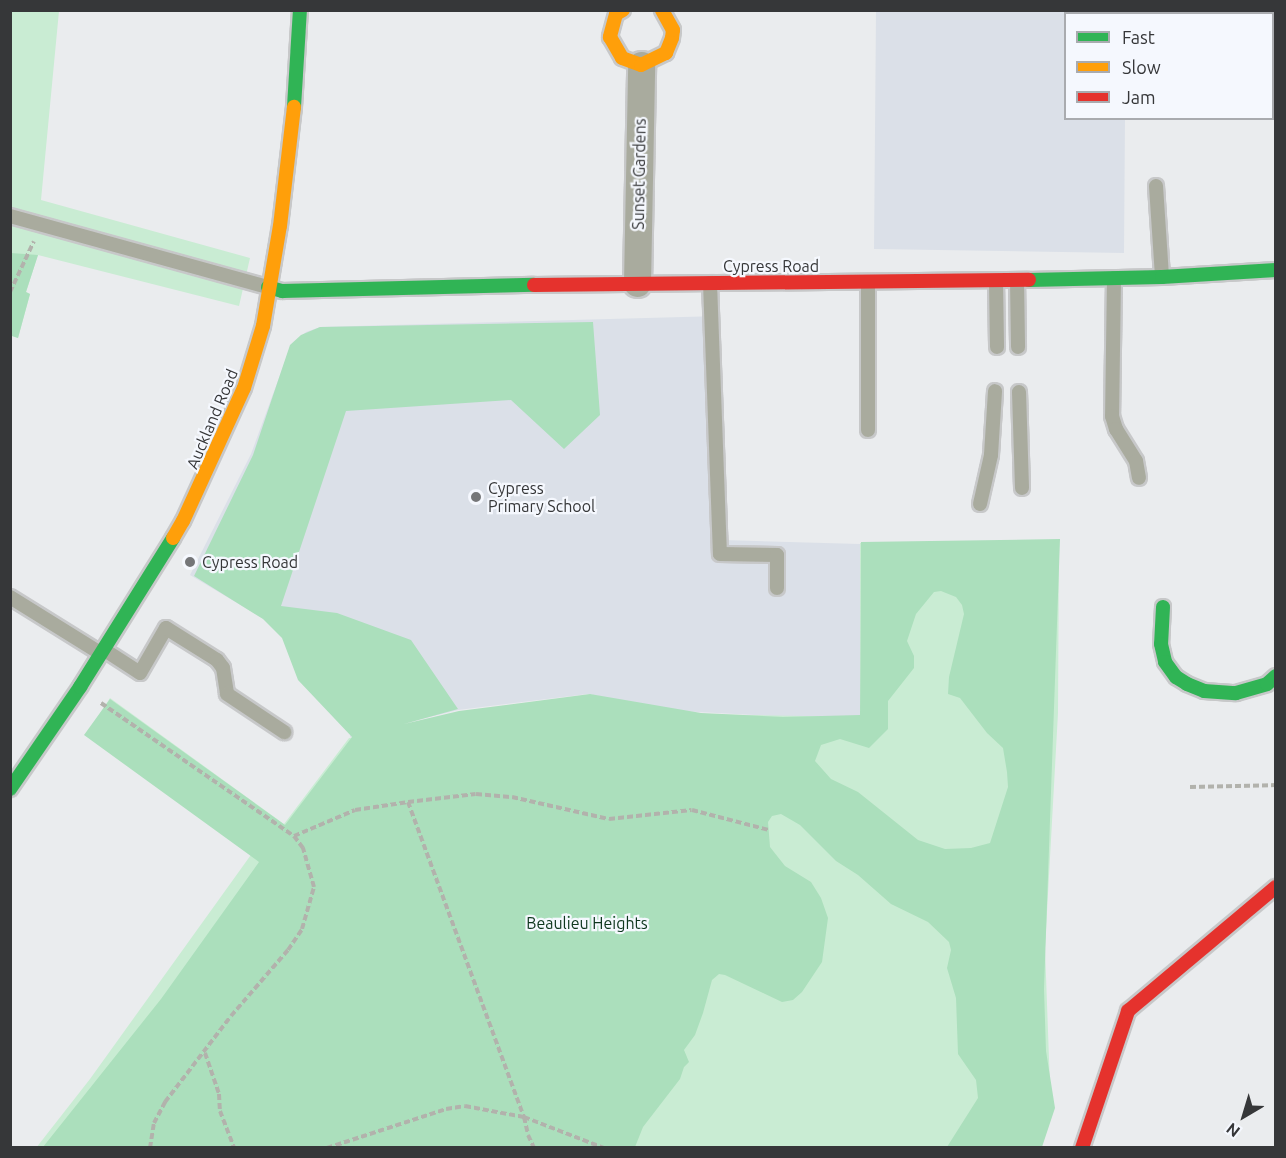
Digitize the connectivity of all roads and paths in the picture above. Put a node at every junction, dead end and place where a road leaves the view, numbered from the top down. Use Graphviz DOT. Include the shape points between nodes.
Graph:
graph roads {
  1 [pos="300,10"];
  2 [pos="623,10"];
  3 [pos="662,10"];
  4 [pos="641,65"];
  5 [pos="1156,186"];
  6 [pos="10,216"];
  7 [pos="41,226"];
  8 [pos="1275,270"];
  9 [pos="1162,277"];
  10 [pos="1114,278"];
  11 [pos="996,280"];
  12 [pos="1017,280"];
  13 [pos="868,282"];
  14 [pos="710,283"];
  15 [pos="637,284"];
  16 [pos="268,287"];
  17 [pos="10,292"];
  18 [pos="997,347"];
  19 [pos="1018,347"];
  20 [pos="995,391"];
  21 [pos="1019,392"];
  22 [pos="868,430"];
  23 [pos="1139,478"];
  24 [pos="1022,488"];
  25 [pos="980,504"];
  26 [pos="777,588"];
  27 [pos="10,597"];
  28 [pos="1163,607"];
  29 [pos="101,651"];
  30 [pos="1275,676"];
  31 [pos="80,687"];
  32 [pos="284,732"];
  33 [pos="15,772"];
  34 [pos="1275,785"];
  35 [pos="1190,787"];
  36 [pos="10,789"];
  37 [pos="408,802"];
  38 [pos="769,830"];
  39 [pos="294,836"];
  40 [pos="1275,887"];
  41 [pos="205,1053"];
  42 [pos="524,1117"];
  43 [pos="150,1148"];
  44 [pos="234,1148"];
  45 [pos="327,1148"];
  46 [pos="534,1148"];
  47 [pos="604,1148"];
  48 [pos="1082,1148"];
  1 -- 16 [label="street, Auckland Road" via="280,226"];
  2 -- 4 [label="street" via="616,14 610,37 622,58"];
  3 -- 4 [label="street" via="673,30 672,38 666,53"];
  4 -- 15 [label="street, Sunset Gardens"];
  5 -- 9 [label="lane"];
  6 -- 7 [label="lane"];
  7 -- 16 [label="lane"];
  7 -- 17 [label="path"];
  8 -- 9 [label="street, Cypress Road"];
  9 -- 10 [label="street, Cypress Road"];
  10 -- 12 [label="street, Cypress Road"];
  10 -- 23 [label="lane" via="1112,416 1136,461"];
  11 -- 12 [label="street, Cypress Road"];
  11 -- 13 [label="street, Cypress Road"];
  11 -- 18 [label="lane"];
  12 -- 19 [label="lane"];
  13 -- 14 [label="street, Cypress Road"];
  13 -- 22 [label="lane"];
  14 -- 15 [label="street, Cypress Road"];
  14 -- 26 [label="lane" via="720,554 777,555"];
  15 -- 16 [label="street, Cypress Road" via="282,291"];
  16 -- 29 [label="street, Auckland Road" via="254,361 209,468 183,521"];
  20 -- 25 [label="lane" via="992,454"];
  21 -- 24 [label="lane"];
  27 -- 29 [label="lane"];
  28 -- 30 [label="street" via="1161,644 1165,662 1186,684 1204,691 1236,693 1267,684"];
  29 -- 31 [label="street, Auckland Road"];
  29 -- 32 [label="lane" via="140,673 166,628 218,660 227,694"];
  31 -- 33 [label="street, Auckland Road"];
  31 -- 39 [label="path"];
  33 -- 36 [label="street, Auckland Road"];
  34 -- 35 [label="path"];
  37 -- 38 [label="path" via="476,794 512,797 609,819 692,810"];
  37 -- 39 [label="path" via="355,810"];
  37 -- 42 [label="path"];
  39 -- 41 [label="path" via="303,848 314,887 302,929"];
  40 -- 48 [label="street" via="1128,1011"];
  41 -- 43 [label="path" via="165,1102 154,1123"];
  41 -- 44 [label="path"];
  42 -- 45 [label="path" via="465,1106"];
  42 -- 46 [label="path"];
  42 -- 47 [label="path"];
}
